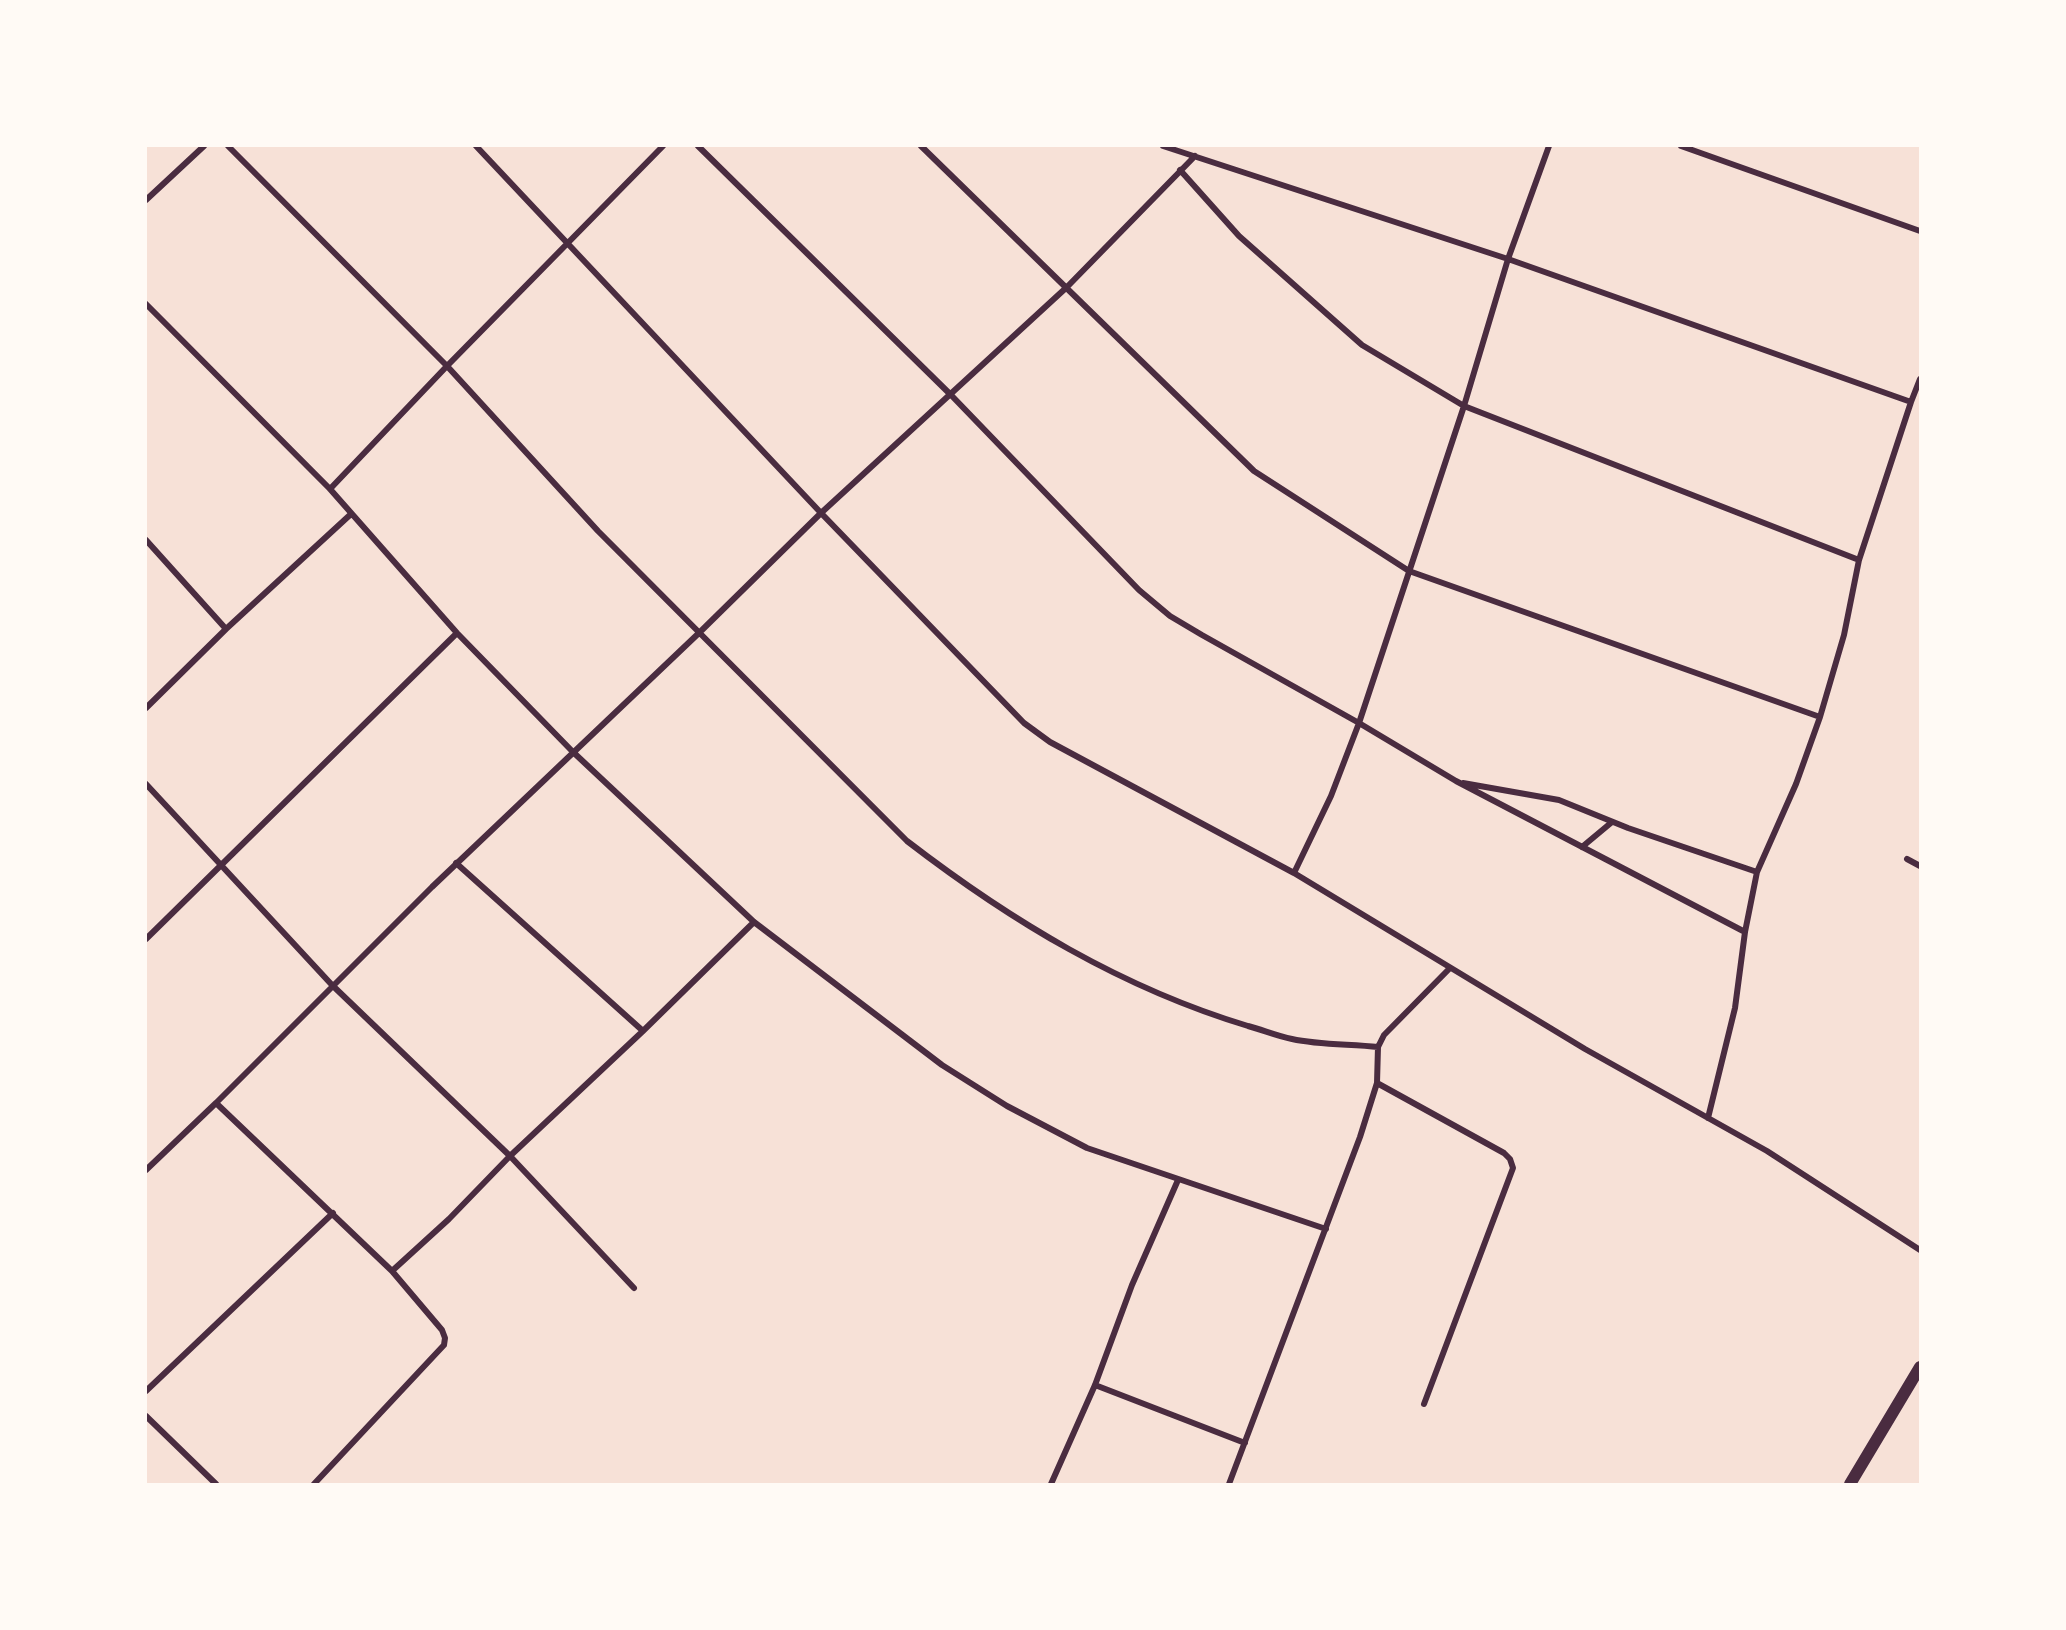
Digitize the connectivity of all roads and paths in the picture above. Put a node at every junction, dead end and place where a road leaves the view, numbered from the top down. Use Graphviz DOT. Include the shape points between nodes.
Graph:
graph roads {
  1 [pos="204,146"];
  2 [pos="228,146"];
  3 [pos="477,146"];
  4 [pos="663,146"];
  5 [pos="698,146"];
  6 [pos="921,146"];
  7 [pos="1163,146"];
  8 [pos="1549,146"];
  9 [pos="1681,146"];
  10 [pos="1195,156"];
  11 [pos="1180,170"];
  12 [pos="146,200"];
  13 [pos="1920,231"];
  14 [pos="567,242"];
  15 [pos="1508,259"];
  16 [pos="1067,287"];
  17 [pos="146,304"];
  18 [pos="447,366"];
  19 [pos="1920,379"];
  20 [pos="951,395"];
  21 [pos="1911,402"];
  22 [pos="1464,406"];
  23 [pos="330,489"];
  24 [pos="821,513"];
  25 [pos="351,514"];
  26 [pos="146,540"];
  27 [pos="1859,560"];
  28 [pos="1409,570"];
  29 [pos="226,629"];
  30 [pos="700,632"];
  31 [pos="457,633"];
  32 [pos="146,708"];
  33 [pos="1820,717"];
  34 [pos="1359,723"];
  35 [pos="573,752"];
  36 [pos="1456,781"];
  37 [pos="146,784"];
  38 [pos="1612,822"];
  39 [pos="1582,847"];
  40 [pos="1907,859"];
  41 [pos="456,863"];
  42 [pos="222,865"];
  43 [pos="1920,866"];
  44 [pos="1757,872"];
  45 [pos="1294,873"];
  46 [pos="754,921"];
  47 [pos="1745,932"];
  48 [pos="146,939"];
  49 [pos="1450,968"];
  50 [pos="332,985"];
  51 [pos="643,1031"];
  52 [pos="1378,1047"];
  53 [pos="1377,1083"];
  54 [pos="216,1103"];
  55 [pos="1708,1118"];
  56 [pos="510,1156"];
  57 [pos="146,1170"];
  58 [pos="1178,1180"];
  59 [pos="333,1213"];
  60 [pos="1326,1228"];
  61 [pos="1920,1250"];
  62 [pos="392,1271"];
  63 [pos="634,1288"];
  64 [pos="1920,1367"];
  65 [pos="1095,1385"];
  66 [pos="146,1391"];
  67 [pos="1424,1404"];
  68 [pos="146,1416"];
  69 [pos="1245,1443"];
  70 [pos="216,1485"];
  71 [pos="314,1485"];
  72 [pos="1051,1485"];
  73 [pos="1228,1485"];
  74 [pos="1850,1485"];
  1 -- 12 [label="street"];
  2 -- 18 [label="street"];
  3 -- 14 [label="street"];
  4 -- 14 [label="street"];
  5 -- 20 [label="street"];
  6 -- 16 [label="street"];
  7 -- 10 [label="street"];
  8 -- 15 [label="street"];
  9 -- 13 [label="street"];
  10 -- 11 [label="street"];
  10 -- 15 [label="street"];
  11 -- 16 [label="street"];
  11 -- 22 [label="street" via="1239,236 1362,345"];
  14 -- 18 [label="street"];
  14 -- 24 [label="street"];
  15 -- 21 [label="street"];
  15 -- 22 [label="street"];
  16 -- 20 [label="street"];
  16 -- 28 [label="street" via="1254,471"];
  17 -- 23 [label="street"];
  18 -- 23 [label="street"];
  18 -- 30 [label="street" via="598,531"];
  19 -- 21 [label="street"];
  20 -- 24 [label="street"];
  20 -- 34 [label="street" via="1139,590 1170,616"];
  21 -- 27 [label="street"];
  22 -- 27 [label="street"];
  22 -- 28 [label="street"];
  23 -- 25 [label="street"];
  24 -- 30 [label="street"];
  24 -- 45 [label="street" via="1024,723 1050,742"];
  25 -- 29 [label="street"];
  25 -- 31 [label="street"];
  26 -- 29 [label="street"];
  27 -- 33 [label="street" via="1844,635"];
  28 -- 33 [label="street"];
  28 -- 34 [label="street"];
  29 -- 32 [label="street"];
  30 -- 35 [label="street"];
  30 -- 52 [label="street" via="907,841 1029,927 1113,974 1202,1012 1293,1039"];
  31 -- 35 [label="street"];
  31 -- 42 [label="street"];
  33 -- 44 [label="street"];
  34 -- 36 [label="street"];
  34 -- 45 [label="street" via="1331,796"];
  35 -- 41 [label="street"];
  35 -- 46 [label="street"];
  36 -- 38 [label="street" via="1558,800"];
  36 -- 39 [label="street"];
  37 -- 42 [label="street"];
  38 -- 39 [label="street"];
  38 -- 44 [label="street"];
  39 -- 47 [label="street"];
  40 -- 43 [label="street"];
  41 -- 50 [label="street"];
  41 -- 51 [label="street"];
  42 -- 48 [label="street"];
  42 -- 50 [label="street"];
  44 -- 47 [label="street"];
  45 -- 49 [label="street"];
  46 -- 51 [label="street"];
  46 -- 58 [label="street" via="942,1065 1008,1106 1087,1148"];
  47 -- 55 [label="street" via="1735,1008"];
  49 -- 52 [label="street" via="1384,1035"];
  49 -- 55 [label="street"];
  50 -- 54 [label="street"];
  50 -- 56 [label="street"];
  51 -- 56 [label="street"];
  52 -- 53 [label="street"];
  53 -- 60 [label="street"];
  53 -- 67 [label="street" via="1504,1153 1513,1168"];
  54 -- 57 [label="street"];
  54 -- 59 [label="street"];
  55 -- 61 [label="street" via="1767,1151"];
  56 -- 62 [label="street"];
  56 -- 63 [label="street"];
  58 -- 60 [label="street"];
  58 -- 65 [label="street" via="1132,1285"];
  59 -- 62 [label="street"];
  59 -- 66 [label="street"];
  60 -- 69 [label="street"];
  62 -- 71 [label="street" via="442,1330 444,1345"];
  64 -- 74 [label="main road"];
  65 -- 69 [label="street"];
  65 -- 72 [label="street"];
  68 -- 70 [label="street"];
  69 -- 73 [label="street"];
}
